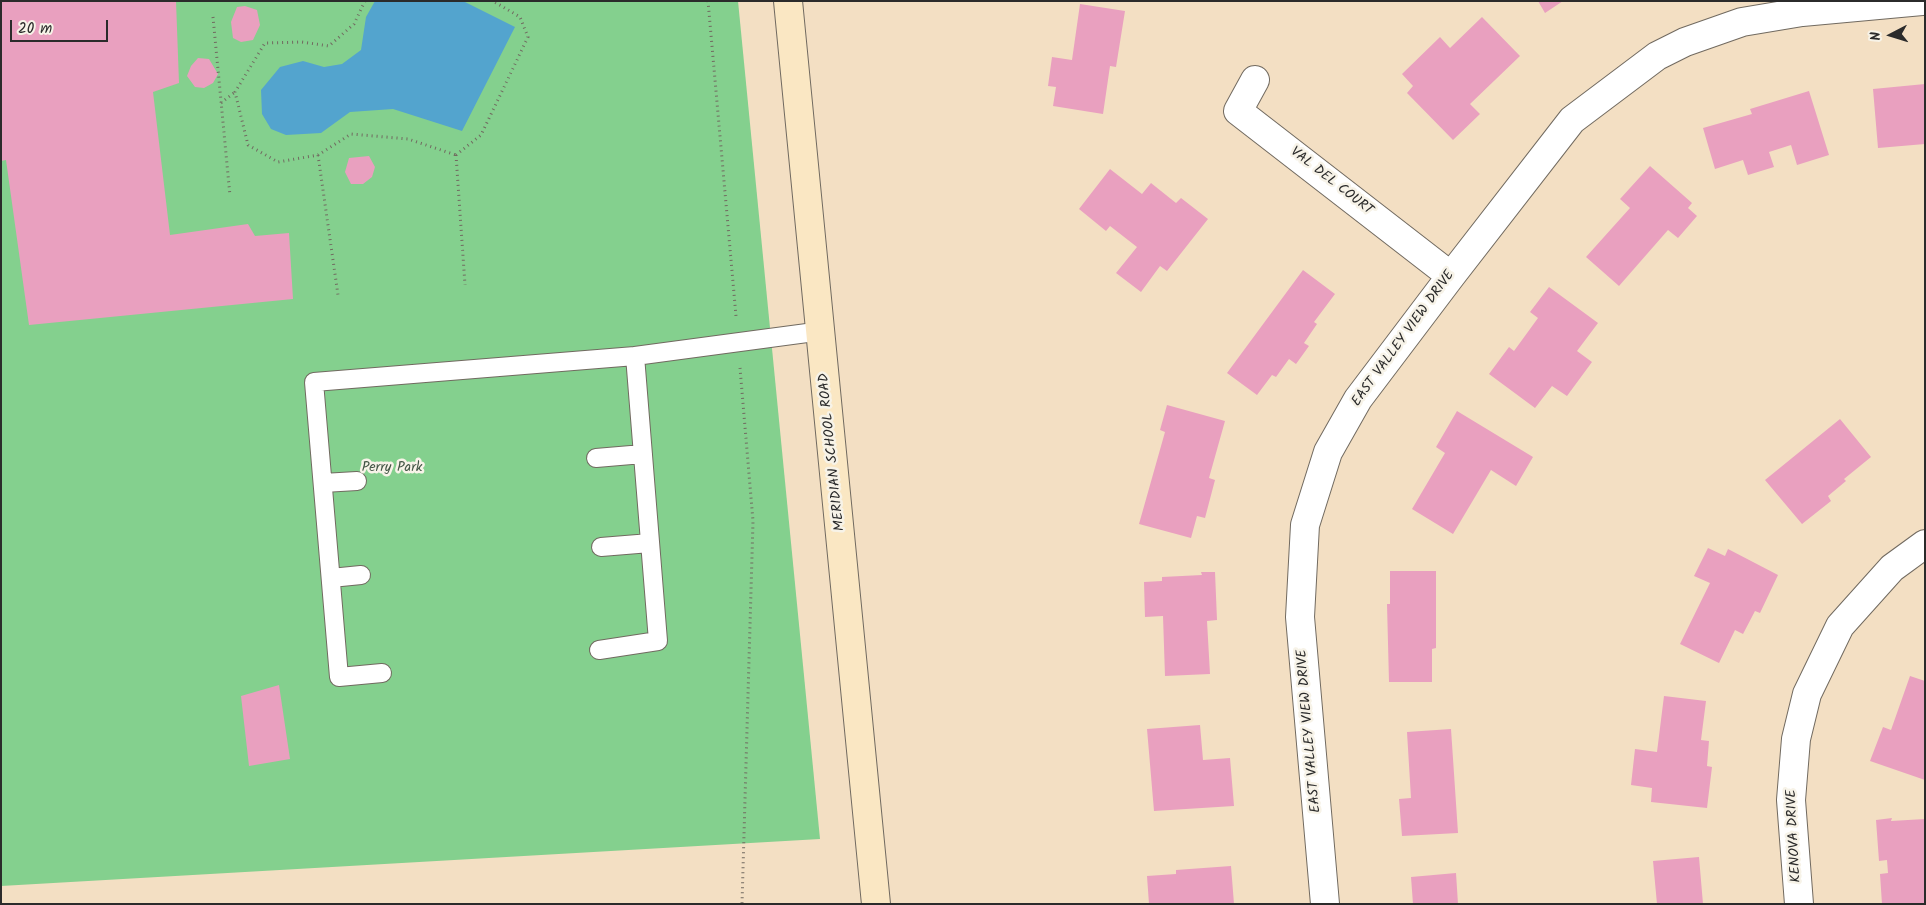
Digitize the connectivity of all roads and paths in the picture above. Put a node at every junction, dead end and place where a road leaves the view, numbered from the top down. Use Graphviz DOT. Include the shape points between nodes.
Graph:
graph roads {
  1 [pos="365,1"];
  2 [pos="493,1"];
  3 [pos="708,1"];
  4 [pos="788,1"];
  5 [pos="1922,1"];
  6 [pos="213,17"];
  7 [pos="1256,80"];
  8 [pos="235,92"];
  9 [pos="222,103"];
  10 [pos="318,155"];
  11 [pos="456,155"];
  12 [pos="230,196"];
  13 [pos="1451,276"];
  14 [pos="465,285"];
  15 [pos="338,295"];
  16 [pos="822,331"];
  17 [pos="738,342"];
  18 [pos="635,356"];
  19 [pos="643,454"];
  20 [pos="596,458"];
  21 [pos="357,481"];
  22 [pos="323,483"];
  23 [pos="650,542"];
  24 [pos="1925,544"];
  25 [pos="601,547"];
  26 [pos="360,575"];
  27 [pos="330,578"];
  28 [pos="599,650"];
  29 [pos="382,673"];
  30 [pos="742,904"];
  31 [pos="876,904"];
  32 [pos="1324,904"];
  33 [pos="1799,904"];
  1 -- 8 [label="path" via="354,24 329,46 302,42 265,43"];
  2 -- 11 [label="path" via="520,17 528,37 481,135"];
  3 -- 17 [label="path"];
  4 -- 16 [label="main road, MERIDIAN SCHOOL ROAD"];
  5 -- 13 [label="street, EAST VALLEY VIEW DRIVE" via="1802,12 1742,22 1685,42 1658,56 1572,120"];
  6 -- 9 [label="path"];
  7 -- 13 [label="street, VAL DEL COURT" via="1238,111"];
  8 -- 9 [label="path"];
  8 -- 10 [label="path" via="248,145 278,162"];
  9 -- 12 [label="path"];
  10 -- 11 [label="path" via="351,134 408,139"];
  10 -- 15 [label="path"];
  11 -- 14 [label="path"];
  13 -- 32 [label="street, EAST VALLEY VIEW DRIVE" via="1358,399 1328,452 1305,525 1300,617"];
  16 -- 17 [label="lane"];
  16 -- 31 [label="main road, MERIDIAN SCHOOL ROAD"];
  17 -- 18 [label="lane"];
  17 -- 30 [label="path" via="753,521"];
  18 -- 19 [label="lane"];
  18 -- 22 [label="lane" via="314,382"];
  19 -- 20 [label="lane"];
  19 -- 23 [label="lane"];
  21 -- 22 [label="lane"];
  22 -- 27 [label="lane"];
  23 -- 25 [label="lane"];
  23 -- 28 [label="lane" via="658,641"];
  24 -- 33 [label="street, KENOVA DRIVE" via="1892,568 1840,626 1807,694 1796,739 1791,800"];
  26 -- 27 [label="lane"];
  27 -- 29 [label="lane" via="339,677"];
}
